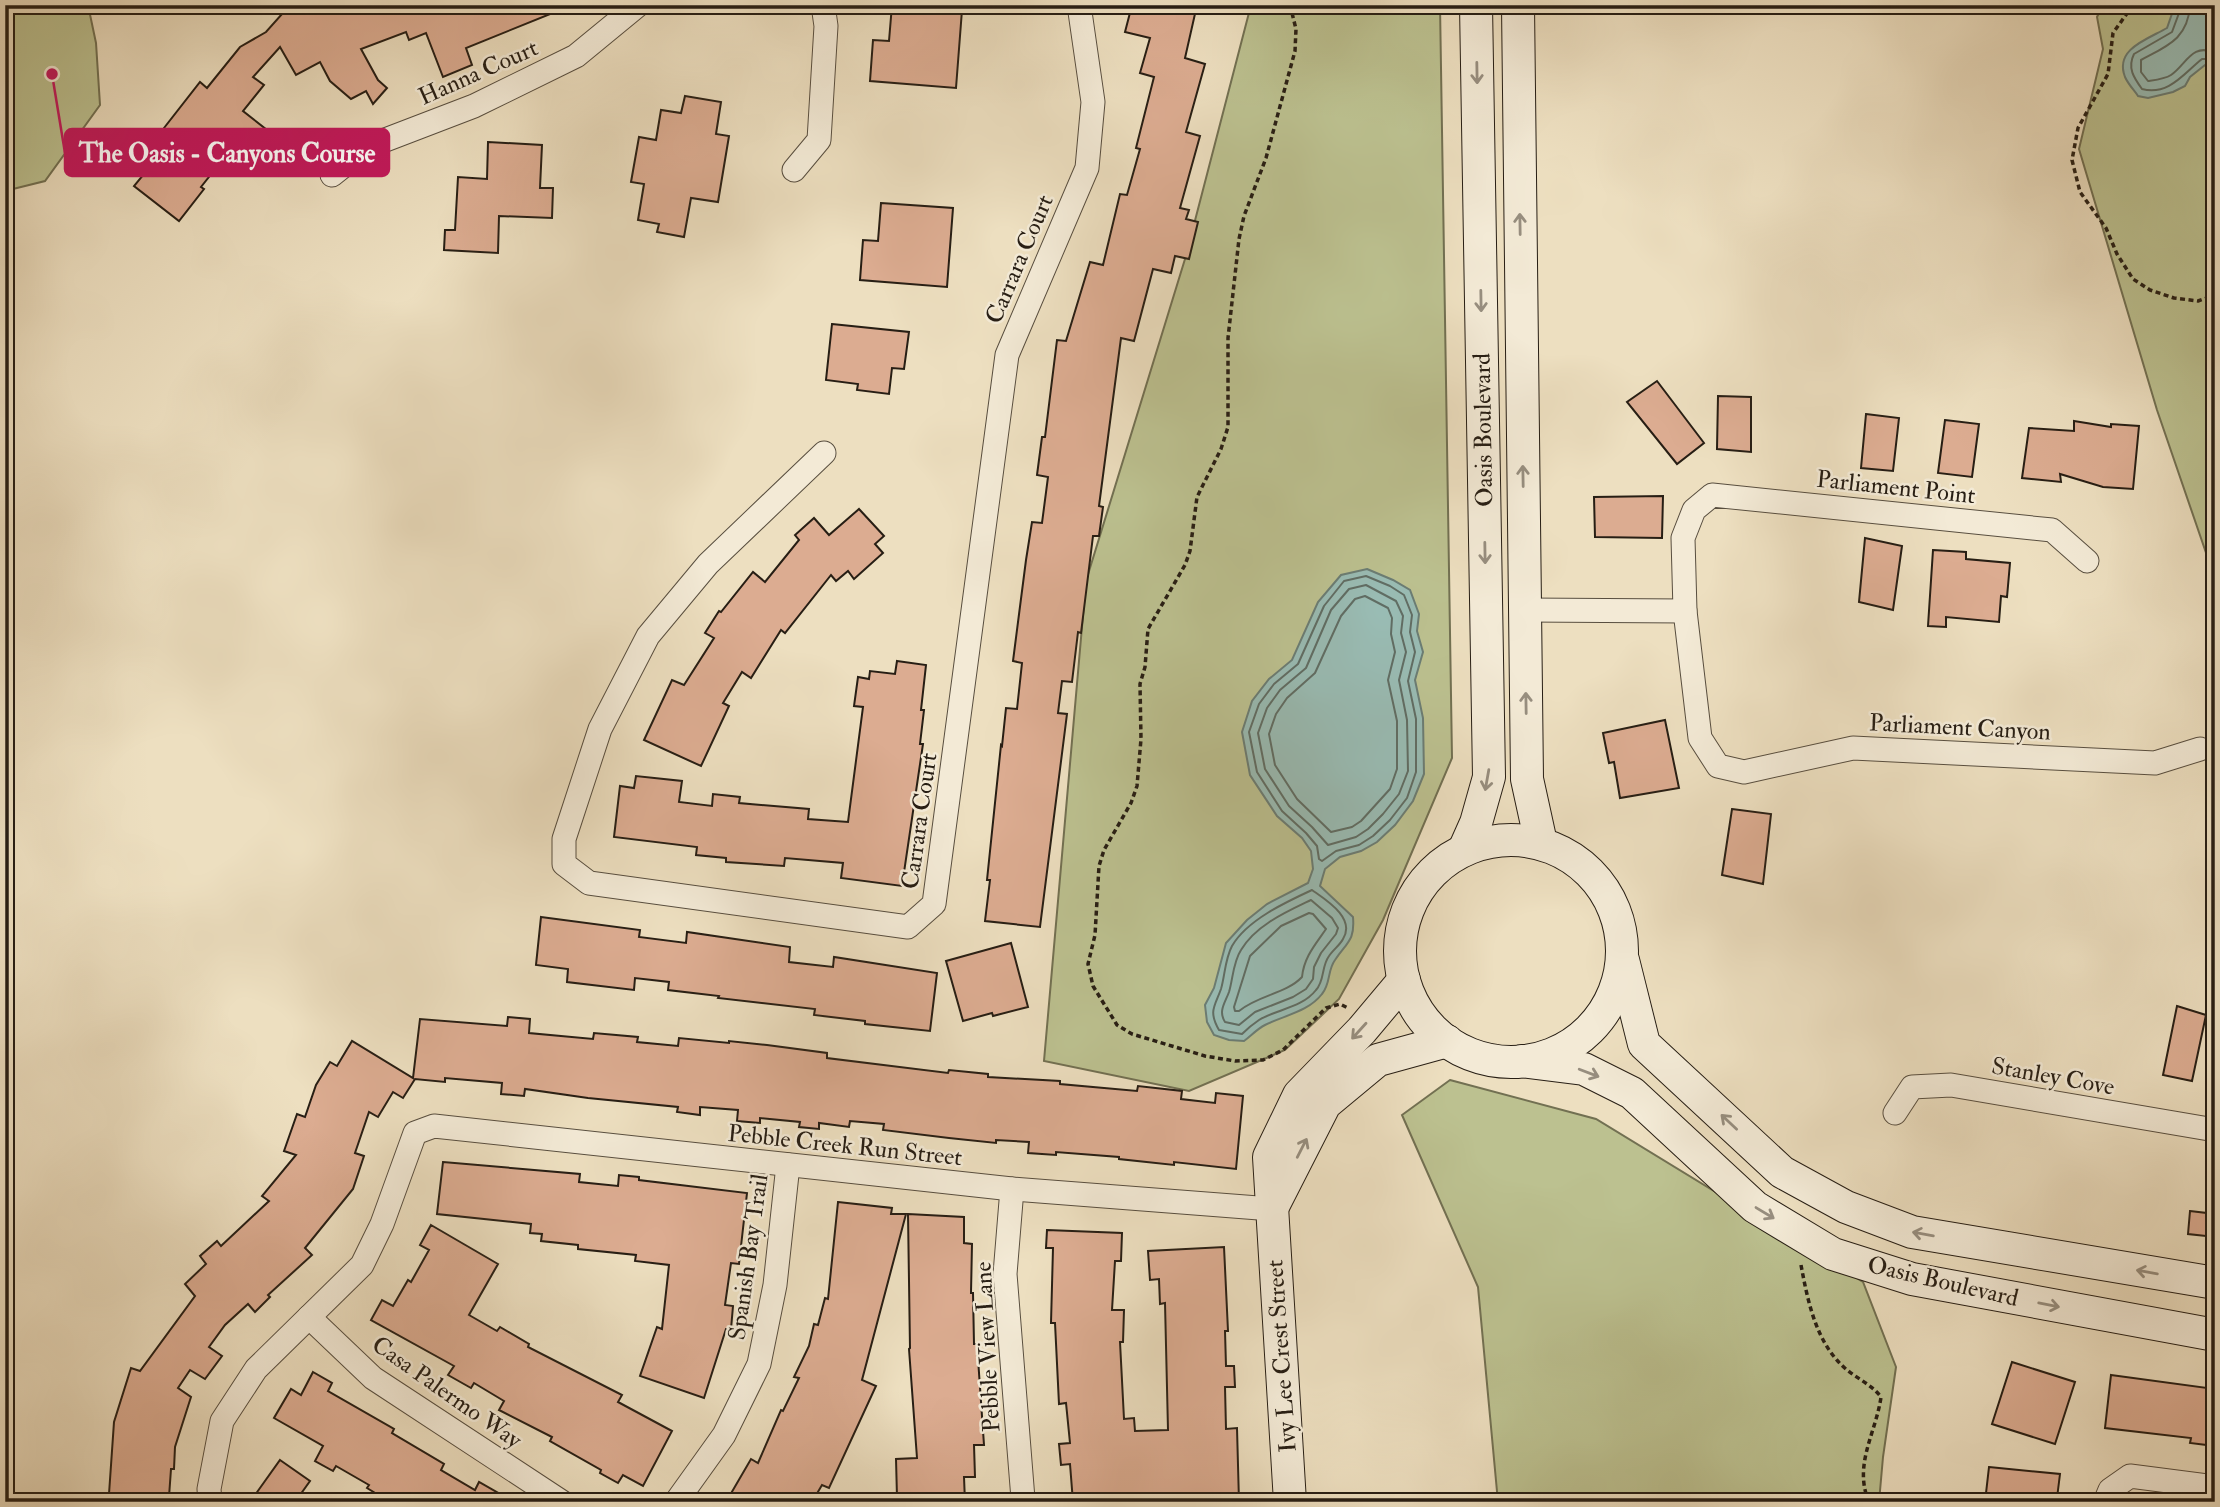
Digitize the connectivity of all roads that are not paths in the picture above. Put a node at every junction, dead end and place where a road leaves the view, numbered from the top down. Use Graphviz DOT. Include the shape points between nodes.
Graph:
graph roads {
  1 [pos="638,5"];
  2 [pos="822,5"];
  3 [pos="1079,5"];
  4 [pos="1476,5"];
  5 [pos="1518,5"];
  6 [pos="793,170"];
  7 [pos="332,175"];
  8 [pos="824,453"];
  9 [pos="2087,561"];
  10 [pos="1525,610"];
  11 [pos="1685,611"];
  12 [pos="2200,749"];
  13 [pos="1541,843"];
  14 [pos="1464,850"];
  15 [pos="1623,960"];
  16 [pos="1404,980"];
  17 [pos="1447,1041"];
  18 [pos="1522,1061"];
  19 [pos="1895,1113"];
  20 [pos="2215,1130"];
  21 [pos="788,1165"];
  22 [pos="1012,1189"];
  23 [pos="1272,1209"];
  24 [pos="2215,1283"];
  25 [pos="309,1317"];
  26 [pos="2215,1335"];
  27 [pos="2215,1487"];
  28 [pos="2107,1496"];
  29 [pos="210,1502"];
  30 [pos="562,1502"];
  31 [pos="676,1502"];
  32 [pos="1021,1502"];
  33 [pos="1290,1502"];
  1 -- 7 [label="street, Hanna Court" via="576,56 474,106 367,148"];
  2 -- 6 [label="street" via="826,26 819,140"];
  3 -- 8 [label="street, Carrara Court" via="1093,102 1087,168 1007,355 934,904 908,927 589,883 564,864 564,838 600,730 648,636 708,564"];
  4 -- 14 [label="main road, Oasis Boulevard, one-way" via="1489,773"];
  10 -- 5 [label="main road, Oasis Boulevard, one-way"];
  9 -- 11 [label="street, Parliament Point" via="2052,530 1712,495 1694,510 1683,538"];
  10 -- 11 [label="street"];
  13 -- 10 [label="main road, Oasis Boulevard, one-way" via="1527,779"];
  11 -- 12 [label="street, Parliament Canyon" via="1700,738 1718,766 1744,772 1853,748 2155,763"];
  13 -- 14 [label="main road, Oasis Boulevard" via="1489,842"];
  13 -- 15 [label="main road, Oasis Boulevard" via="1576,860 1603,887 1619,922"];
  14 -- 16 [label="main road, Oasis Boulevard" via="1432,872 1410,904 1400,941"];
  15 -- 18 [label="main road, Oasis Boulevard" via="1613,998 1591,1029 1559,1051"];
  24 -- 15 [label="main road, Oasis Boulevard, one-way" via="1912,1232 1846,1206 1782,1172 1644,1044"];
  16 -- 17 [label="main road, Oasis Boulevard" via="1420,1014"];
  16 -- 23 [label="main road, Ivy Lee Crest Street, one-way" via="1299,1095 1269,1157"];
  17 -- 18 [label="main road, Oasis Boulevard" via="1496,1061"];
  23 -- 17 [label="main road, one-way" via="1325,1104 1377,1060"];
  18 -- 26 [label="main road, Oasis Boulevard, one-way" via="1584,1069 1632,1093 1755,1206 1833,1254 1912,1279"];
  19 -- 20 [label="street, Stanley Cove" via="1912,1087 1951,1085"];
  21 -- 22 [label="street, Pebble Creek Run Street"];
  21 -- 25 [label="street, Pebble Creek Run Street" via="434,1126 415,1133 383,1224 362,1265"];
  21 -- 31 [label="street, Spanish Bay Trail" via="775,1285 759,1364 724,1435"];
  22 -- 23 [label="street, Pebble Creek Run Street"];
  22 -- 32 [label="street, Pebble View Lane" via="1005,1275"];
  23 -- 33 [label="main road, Ivy Lee Crest Street"];
  25 -- 29 [label="street" via="256,1369 222,1421"];
  25 -- 30 [label="street, Casa Palermo Way" via="373,1378"];
  27 -- 28 [label="street" via="2130,1476"];
}
